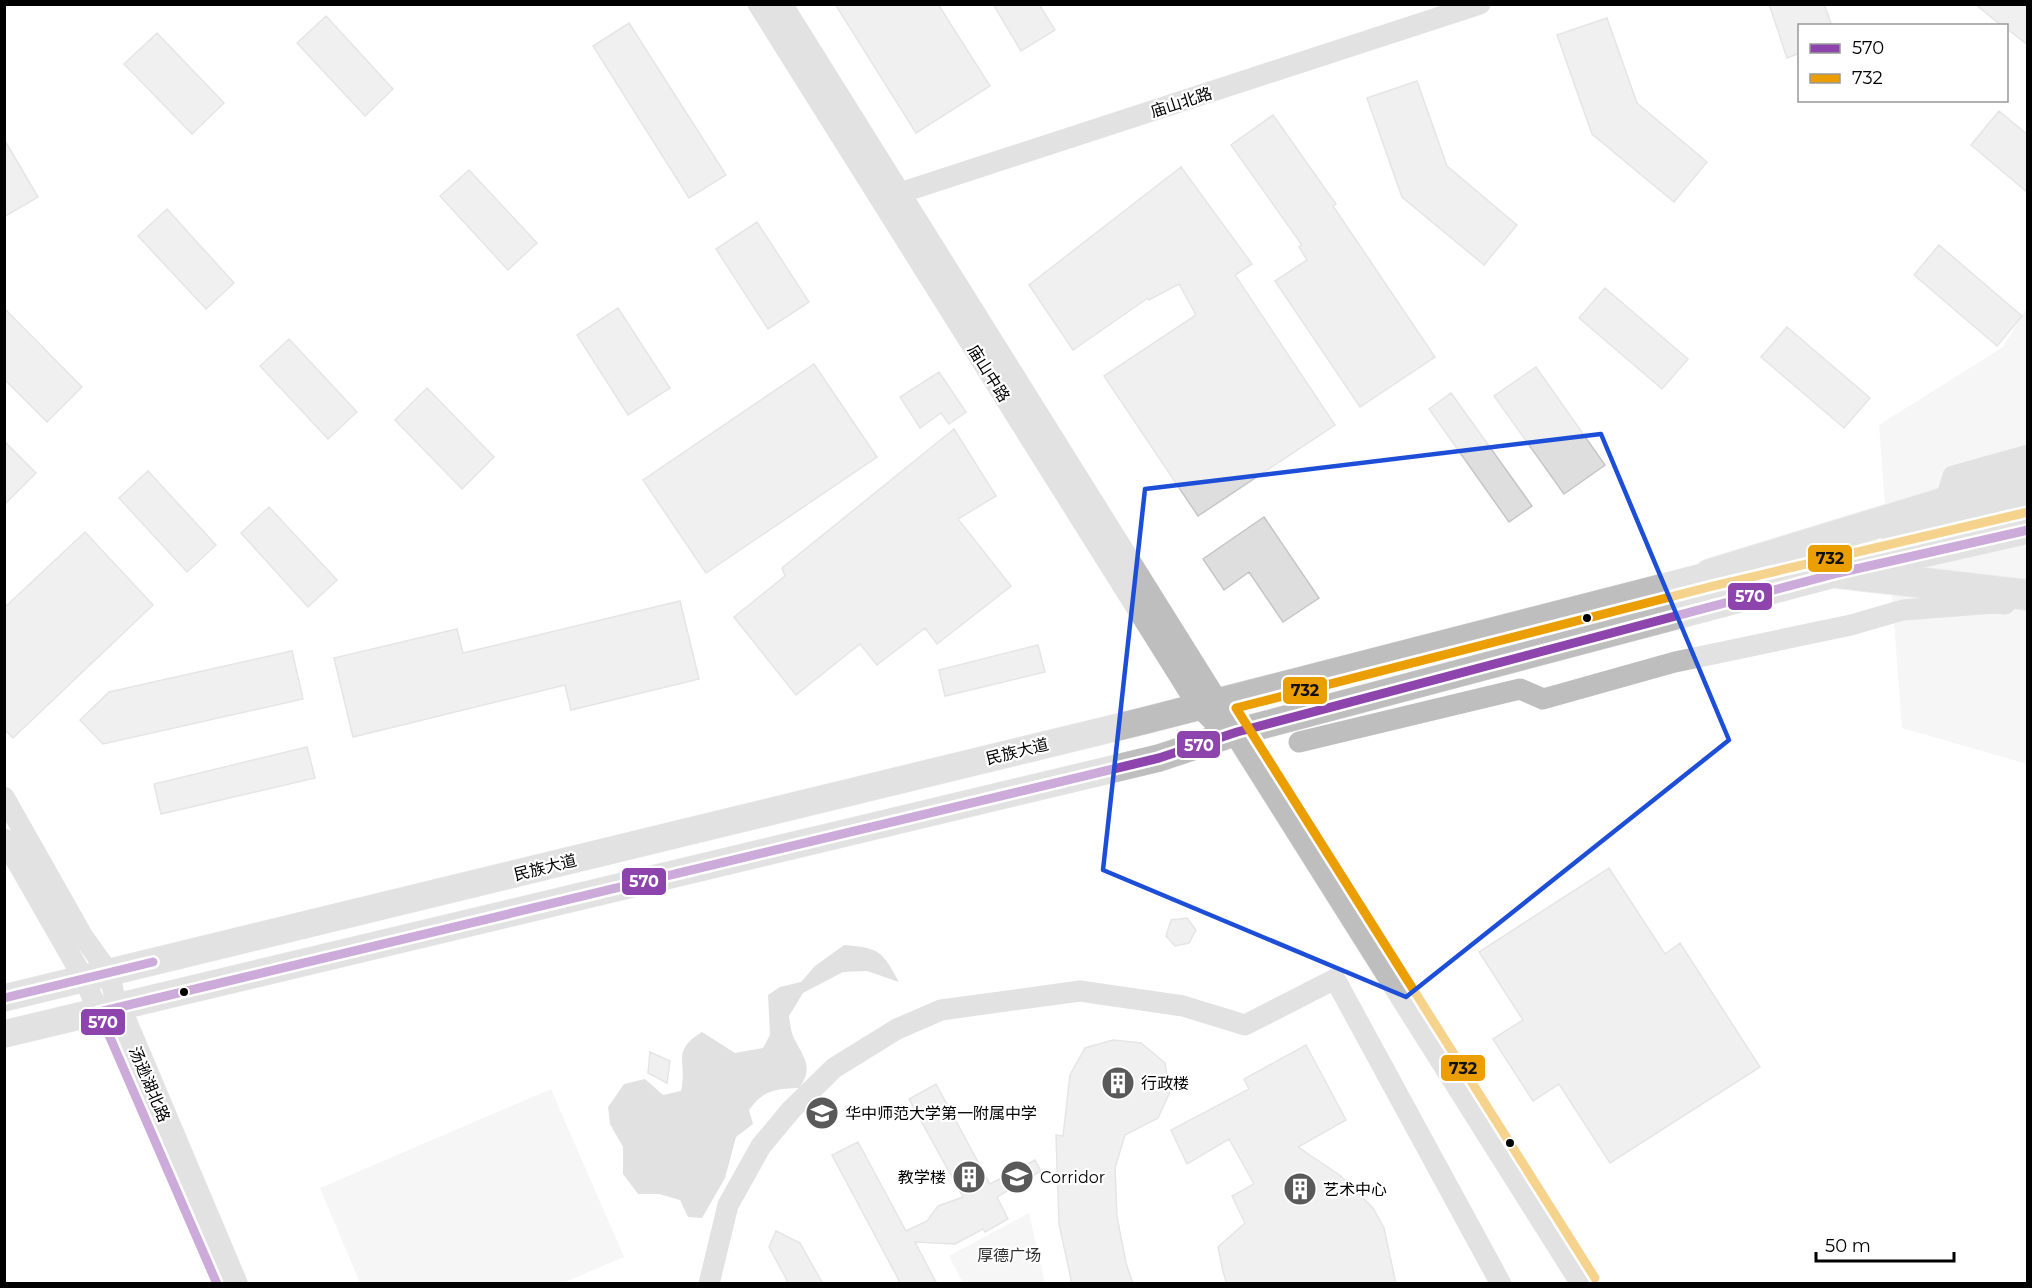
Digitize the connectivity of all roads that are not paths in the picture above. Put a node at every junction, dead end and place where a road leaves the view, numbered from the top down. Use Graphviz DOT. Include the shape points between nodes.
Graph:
graph roads {
  1 [pos="758,4"];
  2 [pos="782,4"];
  3 [pos="1480,4"];
  4 [pos="891,198"];
  5 [pos="2028,455"];
  6 [pos="2028,477"];
  7 [pos="2028,500"];
  8 [pos="1945,502"];
  9 [pos="2028,530"];
  10 [pos="1838,573"];
  11 [pos="1710,574"];
  12 [pos="2028,595"];
  13 [pos="2028,608"];
  14 [pos="1207,703"];
  15 [pos="1232,734"];
  16 [pos="1299,742"];
  17 [pos="4,797"];
  18 [pos="4,839"];
  19 [pos="97,976"];
  20 [pos="4,998"];
  21 [pos="108,1009"];
  22 [pos="4,1034"];
  23 [pos="217,1284"];
  24 [pos="234,1284"];
  25 [pos="709,1284"];
  26 [pos="1501,1284"];
  27 [pos="1585,1284"];
  1 -- 4 [label="street, 庙山中路"];
  2 -- 4 [label="street, 庙山中路"];
  3 -- 4 [label="street, 庙山北路"];
  4 -- 14 [label="street, 庙山中路"];
  5 -- 8 [label="street" via="1953,476"];
  6 -- 8 [label="highway"];
  7 -- 11 [label="main road, 民族大道"];
  8 -- 11 [label="highway"];
  9 -- 10 [label="main road"];
  10 -- 12 [label="highway"];
  10 -- 15 [label="main road"];
  11 -- 14 [label="main road, 民族大道"];
  13 -- 16 [label="street" via="1995,603 1903,610 1851,626 1675,662 1543,699 1520,689"];
  14 -- 15 [label="main road"];
  14 -- 19 [label="main road, 民族大道"];
  15 -- 21 [label="main road" via="1159,758"];
  15 -- 27 [label="main road"];
  17 -- 19 [label="street, 汤逊湖北路" via="82,935"];
  18 -- 19 [label="street, 汤逊湖北路"];
  19 -- 20 [label="main road, 民族大道"];
  19 -- 21 [label="street, 汤逊湖北路"];
  21 -- 22 [label="main road"];
  21 -- 23 [label="main road, 汤逊湖北路"];
  21 -- 24 [label="main road, 汤逊湖北路"];
  25 -- 26 [label="street" via="728,1205 761,1146 834,1068 897,1029 941,1010 1080,991 1184,1006 1245,1025 1335,979"];
}
